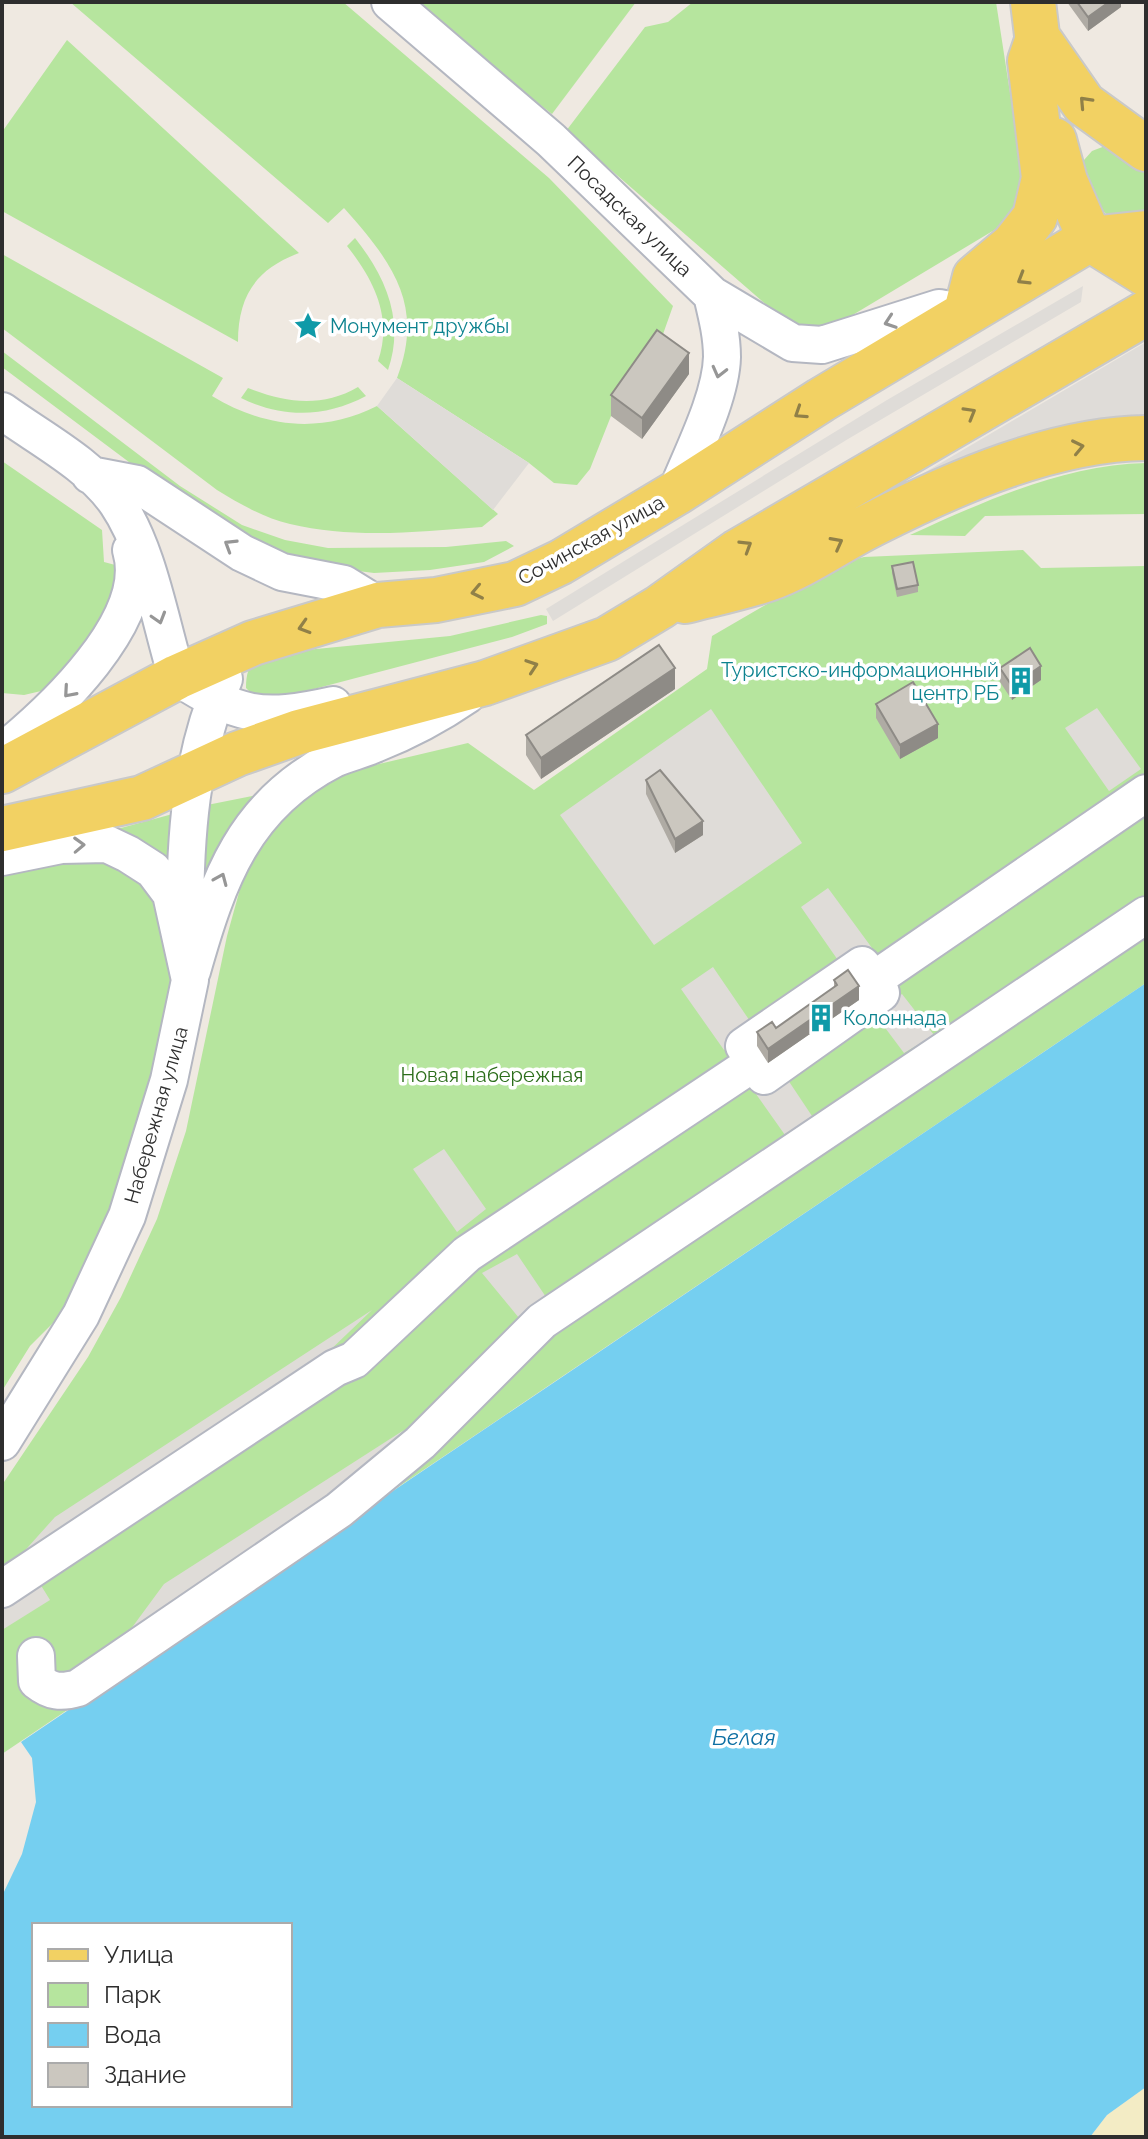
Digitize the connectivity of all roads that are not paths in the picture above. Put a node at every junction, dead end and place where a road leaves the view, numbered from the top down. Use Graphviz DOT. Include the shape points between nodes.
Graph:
graph roads {
  1 [pos="390,2"];
  2 [pos="1036,20"];
  3 [pos="1146,149"];
  4 [pos="1146,233"];
  5 [pos="1090,239"];
  6 [pos="1146,274"];
  7 [pos="712,295"];
  8 [pos="966,313"];
  9 [pos="1146,313"];
  10 [pos="2,411"];
  11 [pos="1146,438"];
  12 [pos="90,475"];
  13 [pos="676,493"];
  14 [pos="378,605"];
  15 [pos="660,607"];
  16 [pos="244,653"];
  17 [pos="177,677"];
  18 [pos="485,683"];
  19 [pos="215,701"];
  20 [pos="401,705"];
  21 [pos="256,714"];
  22 [pos="2,752"];
  23 [pos="196,760"];
  24 [pos="2,771"];
  25 [pos="1146,793"];
  26 [pos="2,829"];
  27 [pos="2,857"];
  28 [pos="1146,915"];
  29 [pos="187,964"];
  30 [pos="2,1442"];
  31 [pos="2,1589"];
  32 [pos="36,1656"];
  1 -- 7 [label="street, Посадская улица" via="551,140"];
  3 -- 2 [label="main road, one-way" via="1084,104"];
  2 -- 5 [label="main road" via="1052,133"];
  2 -- 8 [label="main road" via="1030,61 1044,178 1035,217 1013,245 975,277"];
  4 -- 5 [label="main road, Сочинская улица"];
  5 -- 6 [label="main road"];
  5 -- 8 [label="main road, Сочинская улица, one-way"];
  8 -- 7 [label="street, Посадская улица, one-way" via="939,308 822,345 793,343"];
  7 -- 13 [label="street, one-way" via="722,360"];
  8 -- 13 [label="main road, Сочинская улица, one-way"];
  15 -- 9 [label="main road, one-way" via="750,544"];
  10 -- 12 [label="street"];
  15 -- 11 [label="main road, one-way" via="770,579 877,522 1027,461 1070,448"];
  14 -- 12 [label="street, one-way" via="344,584 282,572 242,553 137,484"];
  12 -- 17 [label="street, one-way" via="116,501 142,551"];
  12 -- 22 [label="street, one-way" via="132,554 131,585 96,659 64,698"];
  13 -- 14 [label="main road, Сочинская улица, one-way" via="515,584"];
  14 -- 16 [label="main road, Сочинская улица, one-way"];
  18 -- 15 [label="main road, one-way" via="607,639"];
  16 -- 17 [label="main road, Сочинская улица"];
  16 -- 19 [label="street"];
  16 -- 21 [label="street" via="231,680 235,696"];
  17 -- 19 [label="street"];
  17 -- 23 [label="street" via="194,696"];
  17 -- 24 [label="main road, Сочинская улица"];
  18 -- 20 [label="main road"];
  29 -- 18 [label="street, one-way" via="238,845 299,779 434,718"];
  19 -- 21 [label="street"];
  19 -- 23 [label="street"];
  20 -- 21 [label="street" via="374,698 295,713"];
  20 -- 23 [label="main road" via="237,754"];
  23 -- 26 [label="main road" via="111,807"];
  23 -- 29 [label="street"];
  25 -- 31 [label="street" via="485,1241 354,1360"];
  27 -- 29 [label="street, one-way" via="92,844 107,844 128,854 153,870 171,894"];
  28 -- 32 [label="street" via="542,1321 420,1443 339,1510 78,1688 48,1690 37,1681"];
  29 -- 30 [label="street, Набережная улица" via="169,1080 127,1216 81,1315"];
}
